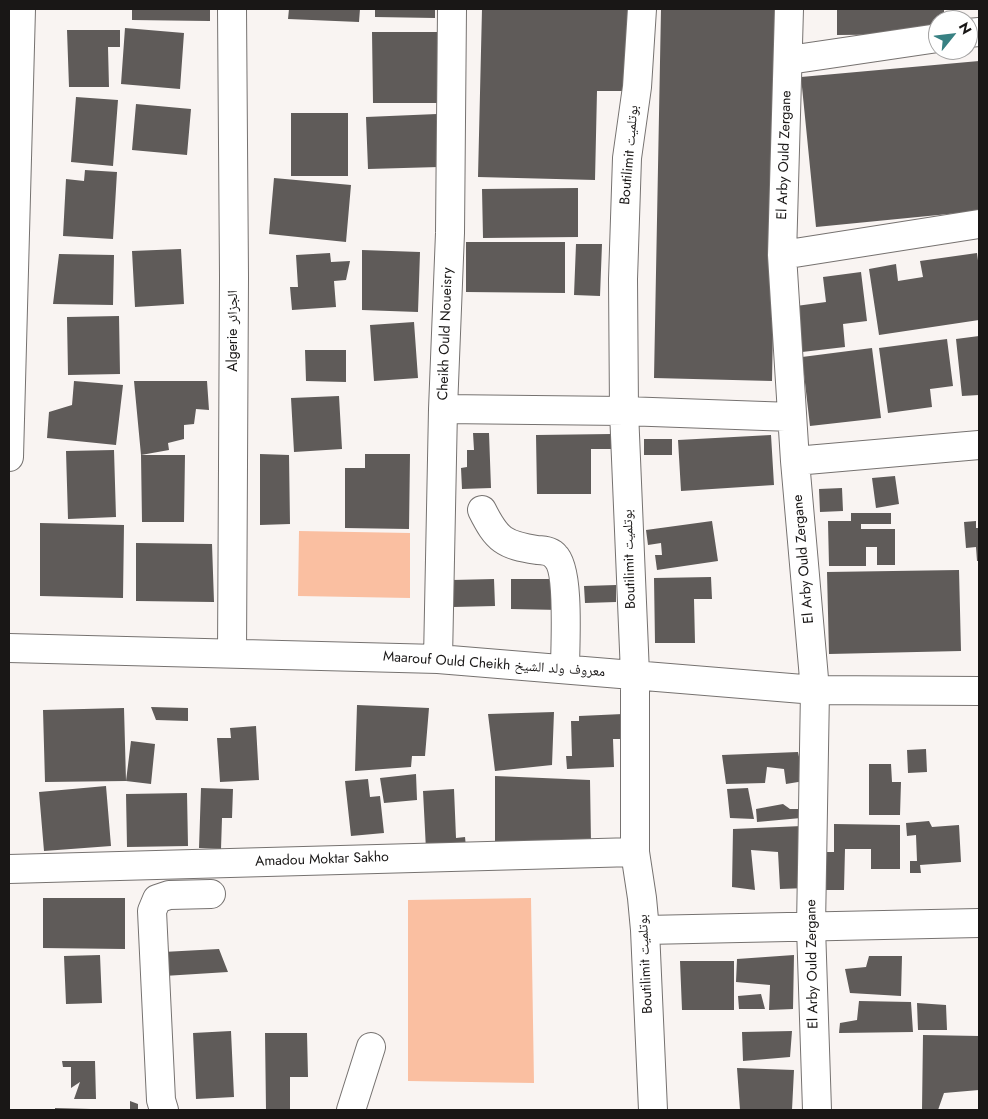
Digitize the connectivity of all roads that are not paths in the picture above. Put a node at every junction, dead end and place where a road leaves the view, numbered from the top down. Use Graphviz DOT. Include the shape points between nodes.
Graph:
graph roads {
  1 [pos="22,9"];
  2 [pos="232,9"];
  3 [pos="452,9"];
  4 [pos="642,9"];
  5 [pos="789,9"];
  6 [pos="928,39"];
  7 [pos="789,60"];
  8 [pos="979,224"];
  9 [pos="782,254"];
  10 [pos="443,409"];
  11 [pos="624,411"];
  12 [pos="792,418"];
  13 [pos="979,445"];
  14 [pos="9,457"];
  15 [pos="795,461"];
  16 [pos="482,510"];
  17 [pos="9,648"];
  18 [pos="232,653"];
  19 [pos="438,659"];
  20 [pos="565,669"];
  21 [pos="635,674"];
  22 [pos="815,690"];
  23 [pos="979,691"];
  24 [pos="635,852"];
  25 [pos="9,869"];
  26 [pos="211,894"];
  27 [pos="979,923"];
  28 [pos="811,927"];
  29 [pos="645,930"];
  30 [pos="371,1047"];
  31 [pos="164,1110"];
  32 [pos="351,1110"];
  33 [pos="653,1110"];
  34 [pos="818,1110"];
  1 -- 14 [label="street"];
  2 -- 18 [label="street, Algerie الجزائر"];
  3 -- 10 [label="street, Cheikh Ould Noueisry" via="450,233"];
  4 -- 11 [label="street, Boutilimit بوتلميت" via="637,87 627,158 623,279"];
  5 -- 7 [label="street, El Arby Ould Zergane"];
  6 -- 7 [label="street"];
  7 -- 9 [label="street, El Arby Ould Zergane"];
  8 -- 9 [label="street"];
  9 -- 12 [label="street, El Arby Ould Zergane"];
  10 -- 11 [label="street"];
  10 -- 19 [label="street, Cheikh Ould Noueisry"];
  11 -- 12 [label="street"];
  11 -- 21 [label="street, Boutilimit بوتلميت"];
  12 -- 15 [label="street, El Arby Ould Zergane"];
  13 -- 15 [label="street"];
  15 -- 22 [label="street, El Arby Ould Zergane"];
  16 -- 20 [label="street" via="492,529 504,541 556,556 564,572"];
  17 -- 18 [label="street, Maarouf Ould Cheikh معروف ولد الشيخ"];
  18 -- 19 [label="street, Maarouf Ould Cheikh معروف ولد الشيخ"];
  19 -- 20 [label="street, Maarouf Ould Cheikh معروف ولد الشيخ"];
  20 -- 21 [label="street, Maarouf Ould Cheikh معروف ولد الشيخ"];
  21 -- 22 [label="street, Maarouf Ould Cheikh معروف ولد الشيخ"];
  21 -- 24 [label="street, Boutilimit بوتلميت"];
  22 -- 23 [label="street, Maarouf Ould Cheikh معروف ولد الشيخ"];
  22 -- 28 [label="street, El Arby Ould Zergane"];
  24 -- 25 [label="street, Amadou Moktar Sakho"];
  24 -- 29 [label="street, Boutilimit بوتلميت"];
  26 -- 31 [label="street" via="170,895 157,899 152,911"];
  27 -- 28 [label="street"];
  28 -- 29 [label="street"];
  28 -- 34 [label="street, El Arby Ould Zergane"];
  29 -- 33 [label="street, Boutilimit بوتلميت"];
  30 -- 32 [label="street"];
}
